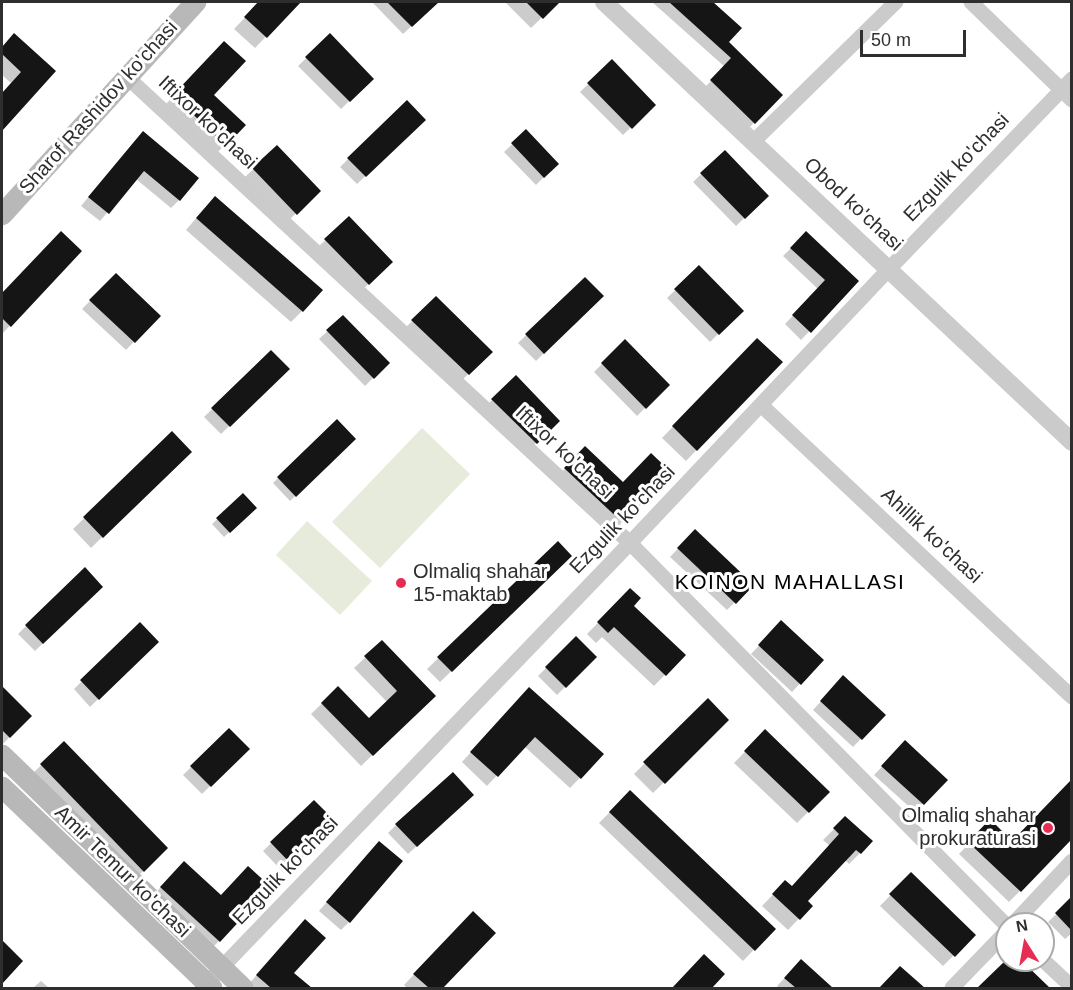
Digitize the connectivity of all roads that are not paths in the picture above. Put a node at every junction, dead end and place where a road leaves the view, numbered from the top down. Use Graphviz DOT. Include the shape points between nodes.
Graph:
graph roads {
  1 [pos="196,2"];
  2 [pos="604,2"];
  3 [pos="896,2"];
  4 [pos="971,2"];
  5 [pos="127,78"];
  6 [pos="1068,90"];
  7 [pos="753,142"];
  8 [pos="2,215"];
  9 [pos="889,269"];
  10 [pos="761,405"];
  11 [pos="1071,442"];
  12 [pos="630,543"];
  13 [pos="1071,697"];
  14 [pos="2,755"];
  15 [pos="2,787"];
  16 [pos="1071,861"];
  17 [pos="1024,912"];
  18 [pos="995,917"];
  19 [pos="995,942"];
  20 [pos="1055,972"];
  21 [pos="211,982"];
  22 [pos="1071,987"];
  23 [pos="243,988"];
  24 [pos="952,988"];
  1 -- 5 [label="main road, Sharof Rashidov ko'chasi"];
  2 -- 7 [label="street, Obod ko'chasi"];
  3 -- 7 [label="street"];
  4 -- 6 [label="street"];
  5 -- 8 [label="main road, Sharof Rashidov ko'chasi"];
  5 -- 12 [label="street, Iftixor ko'chasi"];
  6 -- 9 [label="street, Ezgulik ko'chasi"];
  7 -- 9 [label="street, Obod ko'chasi"];
  9 -- 10 [label="street, Ezgulik ko'chasi"];
  9 -- 11 [label="street, Obod ko'chasi"];
  10 -- 12 [label="street, Ezgulik ko'chasi"];
  10 -- 13 [label="street, Ahillik ko'chasi"];
  12 -- 18 [label="street, Iftixor ko'chasi"];
  12 -- 21 [label="street, Ezgulik ko'chasi"];
  14 -- 21 [label="main road, Amir Temur ko'chasi"];
  15 -- 21 [label="main road, Amir Temur ko'chasi"];
  16 -- 17 [label="street"];
  19 -- 24 [label="street"];
  20 -- 22 [label="street"];
  21 -- 23 [label="main road, Amir Temur ko'chasi"];
}
